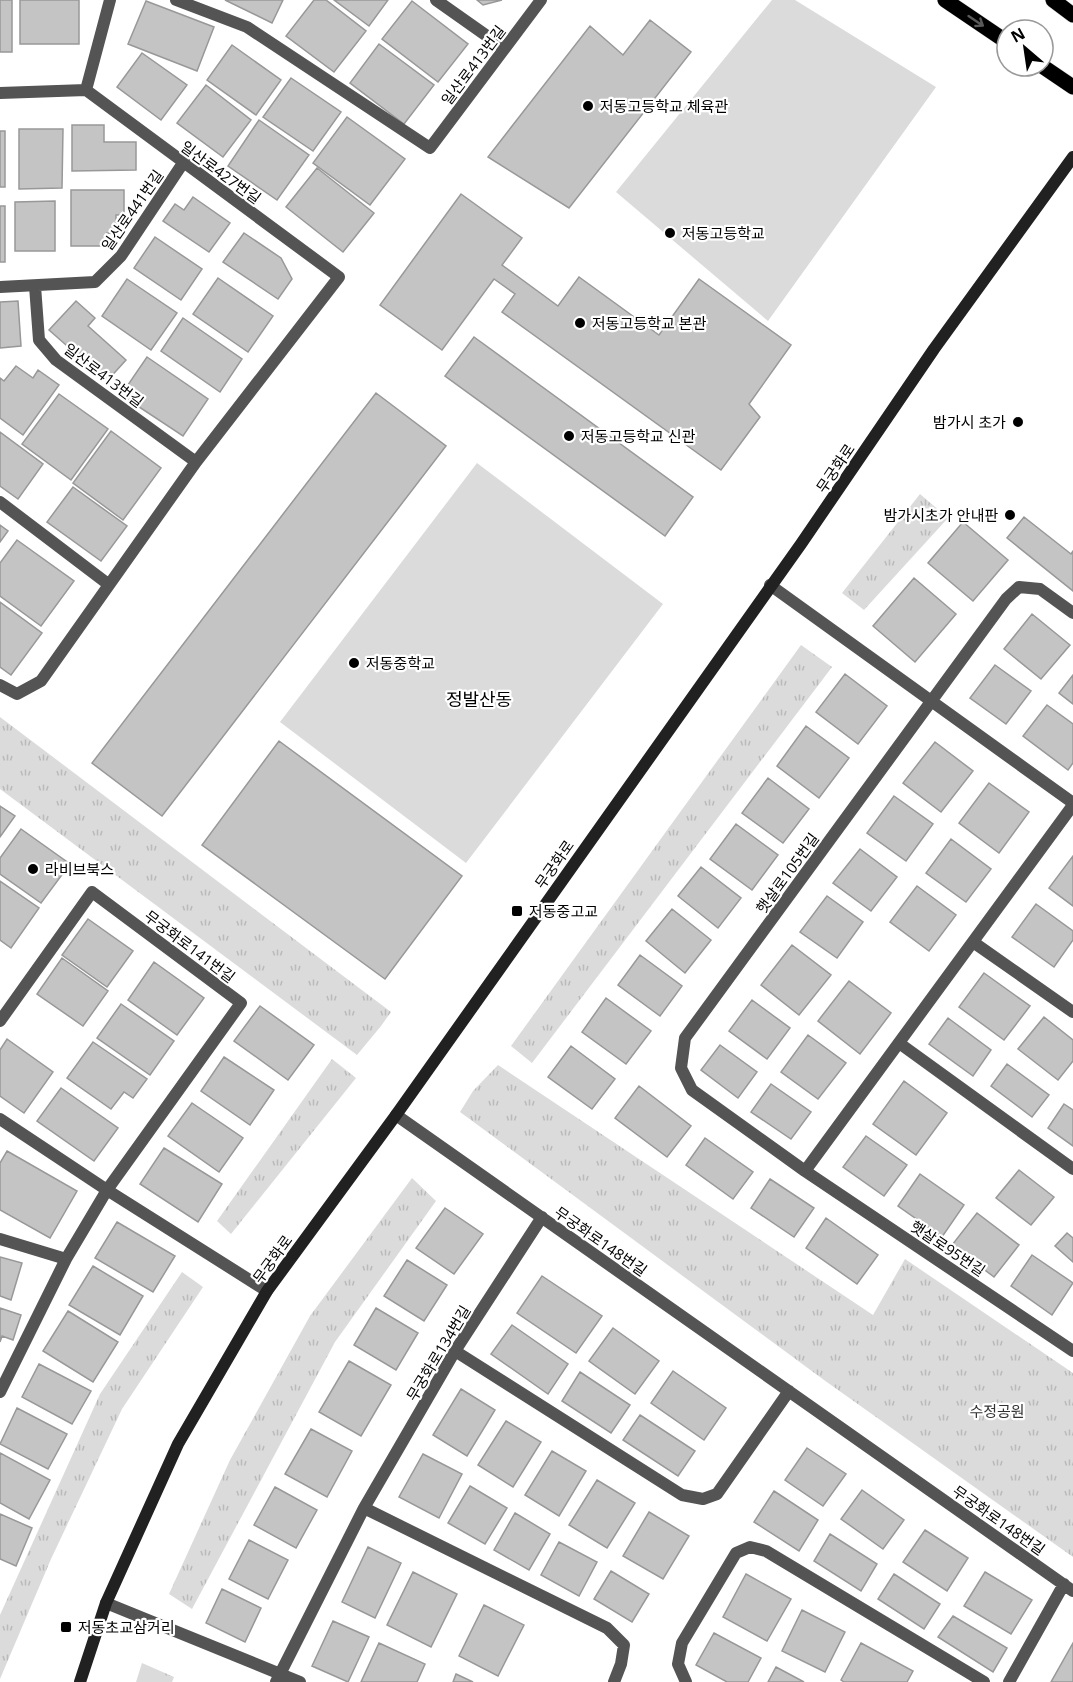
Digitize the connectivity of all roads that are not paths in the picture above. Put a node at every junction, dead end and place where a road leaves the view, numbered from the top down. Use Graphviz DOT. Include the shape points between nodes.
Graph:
graph roads {
  1 [pos="111,0"];
  2 [pos="176,0"];
  3 [pos="436,0"];
  4 [pos="541,0"];
  5 [pos="945,0"];
  6 [pos="1053,0"];
  7 [pos="1073,15"];
  8 [pos="995,34"];
  9 [pos="504,48"];
  10 [pos="1055,75"];
  11 [pos="1073,87"];
  12 [pos="86,90"];
  13 [pos="0,93"];
  14 [pos="1073,157"];
  15 [pos="183,163"];
  16 [pos="36,286"];
  17 [pos="0,287"];
  18 [pos="196,462"];
  19 [pos="0,502"];
  20 [pos="108,584"];
  21 [pos="770,585"];
  22 [pos="1073,613"];
  23 [pos="0,685"];
  24 [pos="931,701"];
  25 [pos="1073,804"];
  26 [pos="973,942"];
  27 [pos="1073,1012"];
  28 [pos="0,1021"];
  29 [pos="898,1043"];
  30 [pos="681,1068"];
  31 [pos="396,1115"];
  32 [pos="0,1119"];
  33 [pos="1073,1169"];
  34 [pos="805,1171"];
  35 [pos="108,1190"];
  36 [pos="542,1217"];
  37 [pos="0,1239"];
  38 [pos="66,1259"];
  39 [pos="267,1291"];
  40 [pos="455,1351"];
  41 [pos="1073,1351"];
  42 [pos="1,1386"];
  43 [pos="789,1391"];
  44 [pos="364,1508"];
  45 [pos="1068,1587"];
  46 [pos="106,1603"];
  47 [pos="278,1678"];
  48 [pos="80,1682"];
  49 [pos="300,1682"];
  50 [pos="614,1682"];
  51 [pos="686,1682"];
  52 [pos="984,1682"];
  53 [pos="1009,1682"];
  1 -- 12 [label="street"];
  2 -- 9 [label="street, 일산로413번길" via="247,27 430,148"];
  3 -- 9 [label="street"];
  4 -- 9 [label="street, 일산로413번길"];
  5 -- 8 [label="main road, one-way"];
  6 -- 7 [label="main road"];
  10 -- 11 [label="main road"];
  12 -- 13 [label="street"];
  12 -- 15 [label="street, 일산로427번길"];
  14 -- 21 [label="main road, 무궁화로"];
  15 -- 16 [label="street, 일산로441번길" via="121,256 95,282"];
  15 -- 18 [label="street, 일산로427번길" via="339,277"];
  16 -- 17 [label="street, 일산로441번길"];
  16 -- 18 [label="street, 일산로413번길" via="39,339 56,360"];
  18 -- 20 [label="street"];
  19 -- 20 [label="street"];
  20 -- 23 [label="street" via="41,681 17,693"];
  21 -- 24 [label="street"];
  21 -- 31 [label="main road, 무궁화로"];
  22 -- 24 [label="street, 햇살로105번길" via="1040,589 1019,587"];
  24 -- 25 [label="street"];
  24 -- 30 [label="street, 햇살로105번길" via="685,1038"];
  25 -- 26 [label="street"];
  26 -- 27 [label="street"];
  26 -- 29 [label="street"];
  28 -- 35 [label="street, 무궁화로141번길" via="92,892 242,1003"];
  29 -- 33 [label="street"];
  29 -- 34 [label="street"];
  30 -- 34 [label="street, 햇살로95번길" via="692,1090"];
  31 -- 36 [label="street, 무궁화로148번길"];
  31 -- 39 [label="main road, 무궁화로"];
  32 -- 35 [label="street"];
  34 -- 41 [label="street, 햇살로95번길"];
  35 -- 38 [label="street, 무궁화로141번길"];
  35 -- 39 [label="street"];
  36 -- 40 [label="street, 무궁화로134번길"];
  36 -- 43 [label="street, 무궁화로148번길"];
  37 -- 38 [label="street"];
  38 -- 42 [label="street, 무궁화로141번길"];
  39 -- 46 [label="main road, 무궁화로" via="178,1444"];
  40 -- 43 [label="street" via="682,1495 703,1499 717,1494"];
  40 -- 44 [label="street, 무궁화로134번길"];
  43 -- 45 [label="street, 무궁화로148번길"];
  44 -- 47 [label="street, 무궁화로134번길"];
  44 -- 50 [label="street" via="607,1628 624,1645"];
  45 -- 53 [label="street"];
  46 -- 47 [label="street"];
  46 -- 48 [label="main road, 무궁화로"];
  47 -- 49 [label="street"];
  51 -- 52 [label="street" via="678,1664 682,1643 736,1553 750,1548 766,1551"];
}
